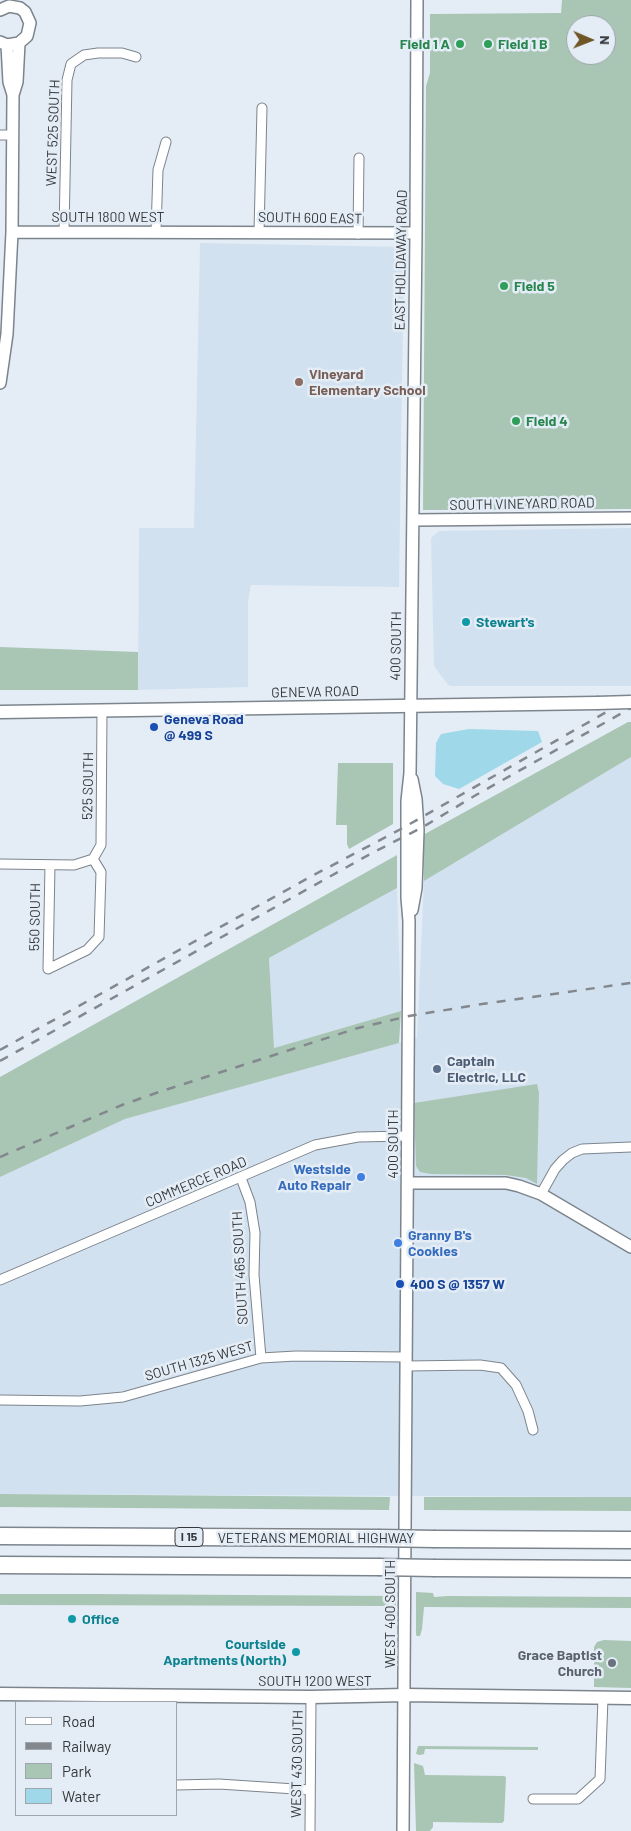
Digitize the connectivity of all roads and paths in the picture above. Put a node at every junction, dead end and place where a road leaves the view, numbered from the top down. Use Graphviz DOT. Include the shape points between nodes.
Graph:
graph roads {
  1 [pos="417,0"];
  2 [pos="19,4"];
  3 [pos="3,6"];
  4 [pos="4,43"];
  5 [pos="19,44"];
  6 [pos="136,57"];
  7 [pos="13,95"];
  8 [pos="262,108"];
  9 [pos="0,135"];
  10 [pos="12,135"];
  11 [pos="166,142"];
  12 [pos="359,158"];
  13 [pos="12,232"];
  14 [pos="64,232"];
  15 [pos="156,232"];
  16 [pos="204,232"];
  17 [pos="259,232"];
  18 [pos="416,233"];
  19 [pos="358,234"];
  20 [pos="0,383"];
  21 [pos="631,518"];
  22 [pos="413,520"];
  23 [pos="631,702"];
  24 [pos="411,705"];
  25 [pos="102,711"];
  26 [pos="0,712"];
  27 [pos="93,859"];
  28 [pos="0,864"];
  29 [pos="50,865"];
  30 [pos="408,1136"];
  31 [pos="631,1147"];
  32 [pos="241,1178"];
  33 [pos="408,1183"];
  34 [pos="541,1194"];
  35 [pos="631,1247"];
  36 [pos="0,1280"];
  37 [pos="261,1358"];
  38 [pos="406,1362"];
  39 [pos="0,1400"];
  40 [pos="533,1430"];
  41 [pos="0,1536"];
  42 [pos="631,1540"];
  43 [pos="0,1566"];
  44 [pos="631,1569"];
  45 [pos="0,1694"];
  46 [pos="405,1695"];
  47 [pos="311,1697"];
  48 [pos="603,1698"];
  49 [pos="631,1698"];
  50 [pos="84,1699"];
  51 [pos="178,1785"];
  52 [pos="310,1790"];
  53 [pos="532,1800"];
  54 [pos="310,1831"];
  55 [pos="403,1831"];
  1 -- 18 [label="street, EAST HOLDAWAY ROAD"];
  2 -- 3 [label="street"];
  2 -- 5 [label="street" via="30,23 27,36"];
  4 -- 5 [label="street"];
  4 -- 7 [label="street"];
  5 -- 7 [label="street"];
  6 -- 14 [label="street, WEST 525 SOUTH" via="122,53 98,53 84,55 71,64 67,80"];
  7 -- 10 [label="street"];
  8 -- 17 [label="street"];
  9 -- 10 [label="street"];
  10 -- 13 [label="street"];
  11 -- 15 [label="street" via="158,170"];
  12 -- 19 [label="street"];
  13 -- 14 [label="street, SOUTH 1800 WEST"];
  13 -- 20 [label="street" via="7,334"];
  14 -- 15 [label="street, SOUTH 1800 WEST"];
  15 -- 16 [label="street, SOUTH 1800 WEST"];
  16 -- 17 [label="street, SOUTH 600 EAST"];
  17 -- 19 [label="street, SOUTH 600 EAST"];
  18 -- 19 [label="street, SOUTH 600 EAST"];
  18 -- 22 [label="street, EAST HOLDAWAY ROAD"];
  21 -- 22 [label="street, SOUTH VINEYARD ROAD"];
  22 -- 24 [label="street, 400 SOUTH"];
  23 -- 24 [label="main road, GENEVA ROAD, bridge"];
  24 -- 25 [label="main road, GENEVA ROAD"];
  24 -- 30 [label="street, 400 SOUTH" via="407,801"];
  25 -- 26 [label="main road, GENEVA ROAD"];
  25 -- 27 [label="street, 525 SOUTH" via="101,845"];
  27 -- 29 [label="street" via="74,865"];
  27 -- 29 [label="street, 550 SOUTH" via="101,872 99,937 87,950 48,969"];
  28 -- 29 [label="street"];
  30 -- 32 [label="street, COMMERCE ROAD" via="333,1141"];
  30 -- 33 [label="street, 400 SOUTH"];
  31 -- 34 [label="street" via="582,1149 572,1153 555,1169"];
  32 -- 36 [label="street, COMMERCE ROAD"];
  32 -- 37 [label="street, SOUTH 465 SOUTH" via="250,1202 254,1233"];
  33 -- 34 [label="street" via="506,1183"];
  33 -- 38 [label="street, 400 SOUTH"];
  34 -- 35 [label="street"];
  37 -- 38 [label="street, SOUTH 1325 WEST" via="296,1356"];
  37 -- 39 [label="street, SOUTH 1325 WEST" via="123,1397 80,1402"];
  38 -- 40 [label="street, SOUTH 1325 WEST" via="501,1368 516,1386"];
  38 -- 46 [label="street, WEST 400 SOUTH"];
  41 -- 42 [label="highway, VETERANS MEMORIAL HIGHWAY / I 15, bridge"];
  43 -- 44 [label="highway, VETERANS MEMORIAL HIGHWAY / I 15, bridge"];
  45 -- 50 [label="main road, SOUTH 1200 WEST"];
  46 -- 47 [label="main road, SOUTH 1200 WEST"];
  46 -- 48 [label="main road, SOUTH 1200 WEST"];
  46 -- 55 [label="street, WEST 400 SOUTH"];
  47 -- 50 [label="main road, SOUTH 1200 WEST"];
  47 -- 52 [label="street, WEST 430 SOUTH"];
  48 -- 49 [label="main road, SOUTH 1200 WEST"];
  48 -- 53 [label="street" via="600,1779 578,1799"];
  51 -- 52 [label="street" via="219,1784"];
  52 -- 54 [label="street, WEST 430 SOUTH"];
}
